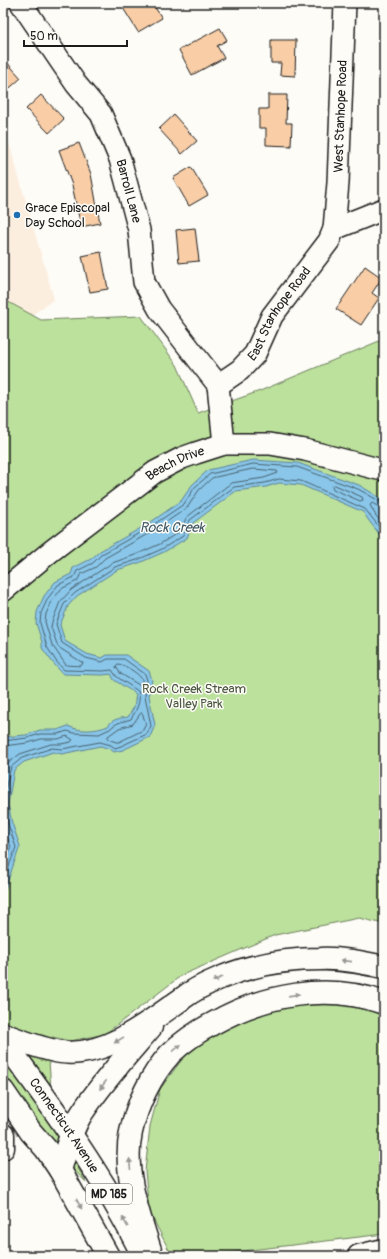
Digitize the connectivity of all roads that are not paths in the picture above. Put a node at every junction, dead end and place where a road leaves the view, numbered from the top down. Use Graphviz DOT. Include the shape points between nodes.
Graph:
graph roads {
  1 [pos="22,3"];
  2 [pos="345,3"];
  3 [pos="384,209"];
  4 [pos="334,230"];
  5 [pos="218,385"];
  6 [pos="224,444"];
  7 [pos="384,469"];
  8 [pos="3,591"];
  9 [pos="384,967"];
  10 [pos="384,1003"];
  11 [pos="164,1012"];
  12 [pos="3,1034"];
  13 [pos="3,1040"];
  14 [pos="3,1091"];
  15 [pos="3,1135"];
  16 [pos="72,1135"];
  17 [pos="3,1148"];
  18 [pos="60,1170"];
  19 [pos="384,1250"];
  20 [pos="108,1256"];
  21 [pos="143,1256"];
  22 [pos="152,1256"];
  23 [pos="359,1256"];
  1 -- 5 [label="street, Barroll Lane" via="76,84 100,114 120,159 139,230 144,282 159,309"];
  2 -- 4 [label="street, West Stanhope Road"];
  3 -- 4 [label="street"];
  4 -- 5 [label="street, East Stanhope Road" via="329,242 272,316 255,354 240,370"];
  5 -- 6 [label="street"];
  6 -- 7 [label="street, Beach Drive" via="284,446"];
  6 -- 8 [label="street, Beach Drive" via="182,458 155,472"];
  9 -- 11 [label="main road, one-way" via="322,958 246,968 219,978 184,997"];
  22 -- 10 [label="main road, one-way" via="132,1186 129,1160 131,1132 138,1108 152,1077 171,1053 195,1033 223,1018 253,1004 282,997 314,992 347,994"];
  11 -- 12 [label="main road, one-way" via="113,1043 79,1052 61,1052"];
  11 -- 16 [label="main road, one-way" via="84,1110"];
  13 -- 16 [label="main road, Connecticut Avenue / MD 185"];
  14 -- 18 [label="main road, MD 185"];
  15 -- 17 [label="main road"];
  16 -- 18 [label="main road"];
  21 -- 16 [label="main road, Connecticut Avenue / MD 185, one-way" via="99,1176"];
  18 -- 20 [label="main road, MD 185, one-way"];
  19 -- 23 [label="main road"];
}
